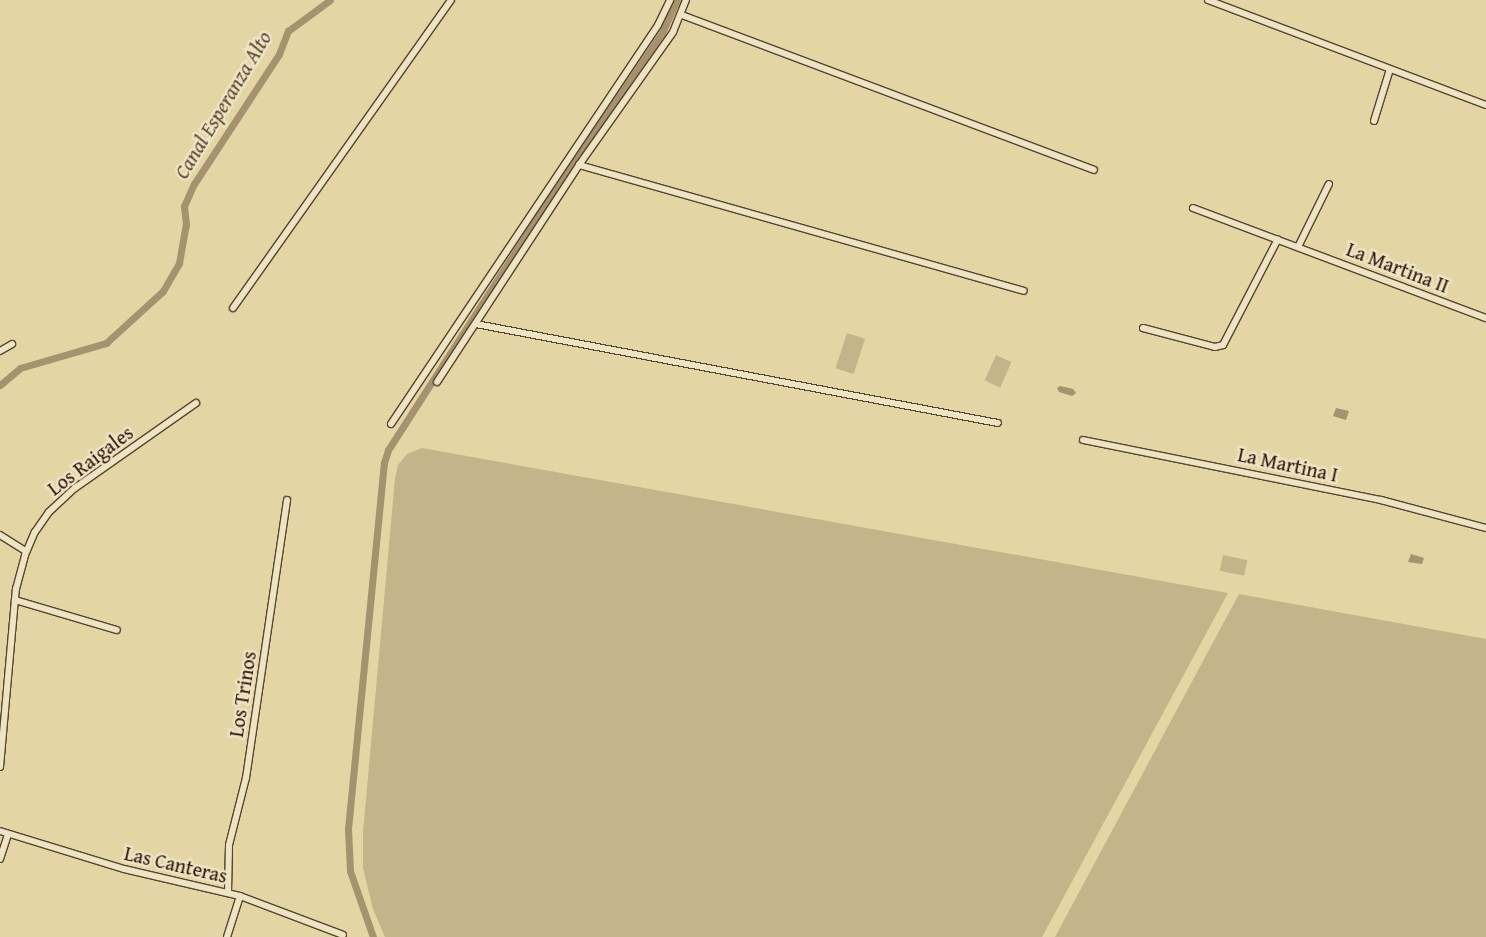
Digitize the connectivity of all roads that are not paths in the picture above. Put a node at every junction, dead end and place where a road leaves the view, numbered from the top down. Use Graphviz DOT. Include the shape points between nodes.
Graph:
graph roads {
  1 [pos="451,0"];
  2 [pos="670,0"];
  3 [pos="686,0"];
  4 [pos="1208,0"];
  5 [pos="682,15"];
  6 [pos="1390,69"];
  7 [pos="1486,104"];
  8 [pos="1374,121"];
  9 [pos="579,165"];
  10 [pos="1094,170"];
  11 [pos="1328,184"];
  12 [pos="1193,208"];
  13 [pos="1278,239"];
  14 [pos="1298,247"];
  15 [pos="1023,291"];
  16 [pos="233,308"];
  17 [pos="1486,318"];
  18 [pos="476,324"];
  19 [pos="1143,328"];
  20 [pos="12,344"];
  21 [pos="0,351"];
  22 [pos="437,382"];
  23 [pos="196,403"];
  24 [pos="998,423"];
  25 [pos="391,424"];
  26 [pos="1083,440"];
  27 [pos="287,500"];
  28 [pos="1486,528"];
  29 [pos="0,535"];
  30 [pos="26,551"];
  31 [pos="15,600"];
  32 [pos="117,630"];
  33 [pos="0,767"];
  34 [pos="0,831"];
  35 [pos="8,834"];
  36 [pos="0,859"];
  37 [pos="228,893"];
  38 [pos="240,896"];
  39 [pos="343,935"];
  40 [pos="227,937"];
  1 -- 16 [label="street"];
  2 -- 25 [label="street" via="658,25"];
  3 -- 5 [label="street"];
  4 -- 6 [label="street"];
  5 -- 9 [label="street"];
  5 -- 10 [label="street"];
  6 -- 7 [label="street"];
  6 -- 8 [label="street"];
  9 -- 15 [label="street"];
  9 -- 18 [label="street"];
  11 -- 14 [label="street"];
  12 -- 13 [label="street, La Martina II"];
  13 -- 14 [label="street, La Martina II"];
  13 -- 19 [label="street" via="1222,345 1215,347"];
  14 -- 17 [label="street, La Martina II"];
  18 -- 22 [label="street"];
  18 -- 24 [label="street"];
  20 -- 21 [label="street"];
  23 -- 30 [label="street, Los Raigales" via="65,497 43,520"];
  26 -- 28 [label="street, La Martina I" via="1382,500"];
  27 -- 37 [label="street, Los Trinos" via="246,778 229,845"];
  29 -- 30 [label="street"];
  30 -- 31 [label="street, Los Raigales"];
  31 -- 32 [label="street"];
  31 -- 33 [label="street, Los Raigales"];
  34 -- 35 [label="street, Las Canteras"];
  35 -- 36 [label="street"];
  35 -- 37 [label="street, Las Canteras" via="124,869"];
  37 -- 38 [label="street, Las Canteras"];
  38 -- 39 [label="street, Las Canteras"];
  38 -- 40 [label="street"];
}
